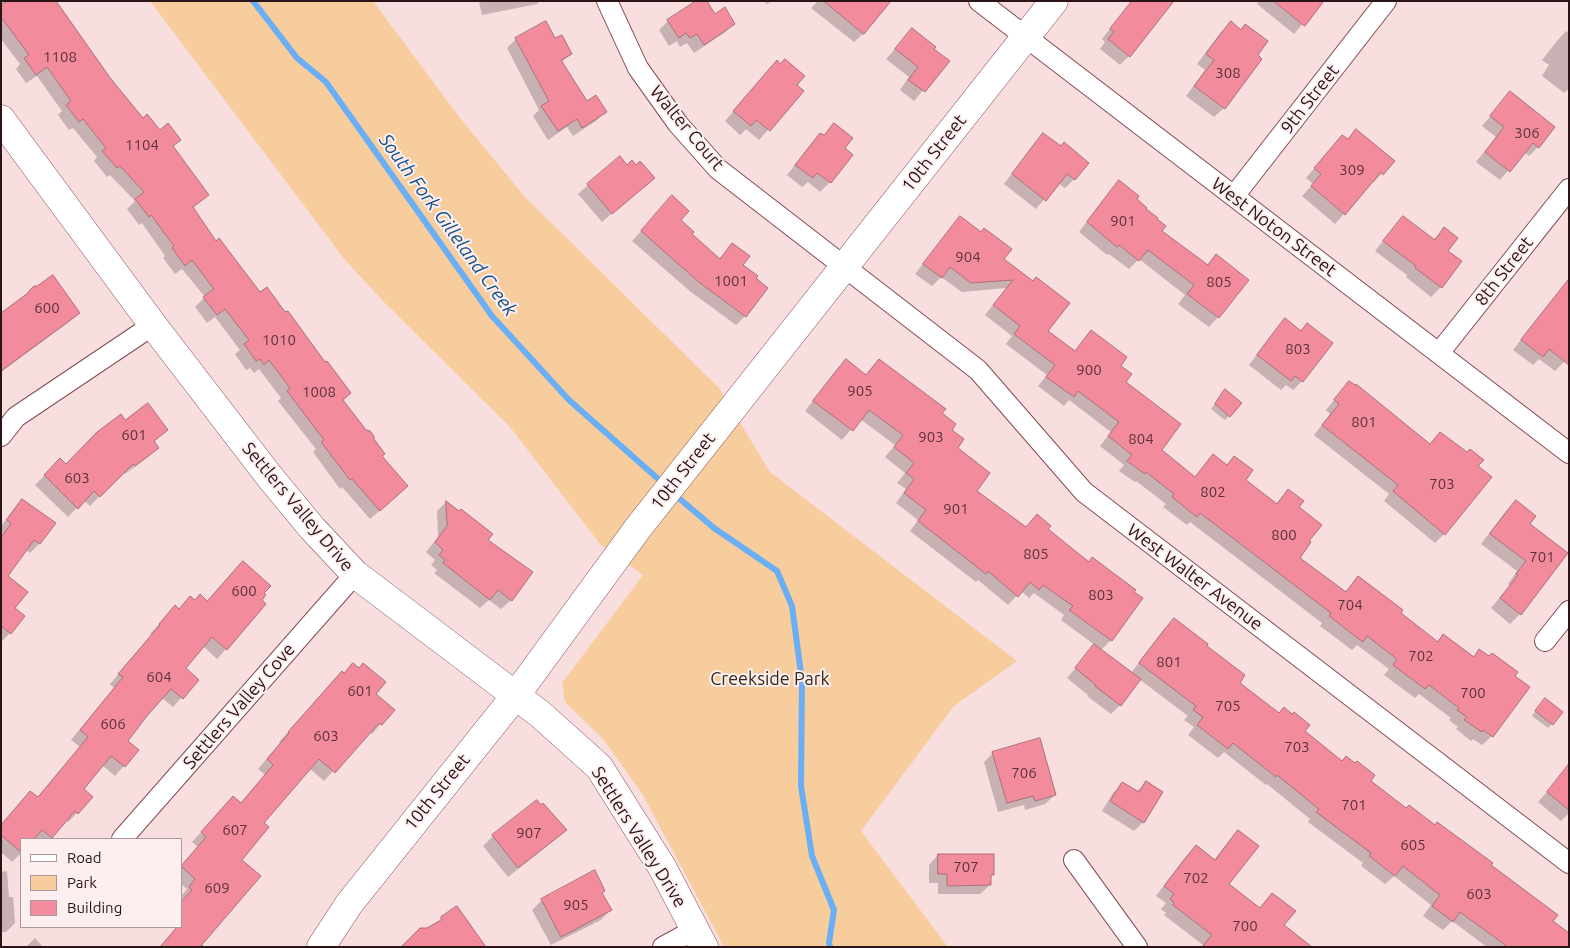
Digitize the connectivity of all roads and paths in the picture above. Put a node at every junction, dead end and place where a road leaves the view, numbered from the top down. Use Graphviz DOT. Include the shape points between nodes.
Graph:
graph roads {
  1 [pos="607,1"];
  2 [pos="979,1"];
  3 [pos="1054,1"];
  4 [pos="1386,1"];
  5 [pos="1026,37"];
  6 [pos="1,120"];
  7 [pos="1569,189"];
  8 [pos="1234,196"];
  9 [pos="845,267"];
  10 [pos="153,324"];
  11 [pos="1439,354"];
  12 [pos="1,436"];
  13 [pos="1569,453"];
  14 [pos="355,574"];
  15 [pos="1569,611"];
  16 [pos="1546,641"];
  17 [pos="516,695"];
  18 [pos="123,838"];
  19 [pos="1074,860"];
  20 [pos="1569,863"];
  21 [pos="700,938"];
  22 [pos="321,947"];
  23 [pos="663,947"];
  24 [pos="1137,947"];
  1 -- 9 [label="street, Walter Court" via="638,68 678,124 718,169"];
  2 -- 5 [label="street, West Noton Street"];
  3 -- 5 [label="street, 10th Street"];
  4 -- 8 [label="street, 9th Street"];
  5 -- 8 [label="street, West Noton Street"];
  5 -- 9 [label="street, 10th Street"];
  6 -- 10 [label="street, Settlers Valley Drive"];
  7 -- 11 [label="street, 8th Street"];
  8 -- 11 [label="street, West Noton Street"];
  9 -- 17 [label="street, 10th Street" via="644,521"];
  9 -- 20 [label="street, West Walter Avenue" via="978,370 1084,492"];
  10 -- 12 [label="street" via="16,416"];
  10 -- 14 [label="street, Settlers Valley Drive" via="269,476"];
  11 -- 13 [label="street, West Noton Street"];
  14 -- 17 [label="street, Settlers Valley Drive"];
  14 -- 18 [label="street, Settlers Valley Cove"];
  15 -- 16 [label="street"];
  17 -- 21 [label="street, Settlers Valley Drive" via="598,767 662,867"];
  17 -- 22 [label="street, 10th Street" via="349,904"];
  19 -- 24 [label="street"];
  21 -- 23 [label="street"];
}
